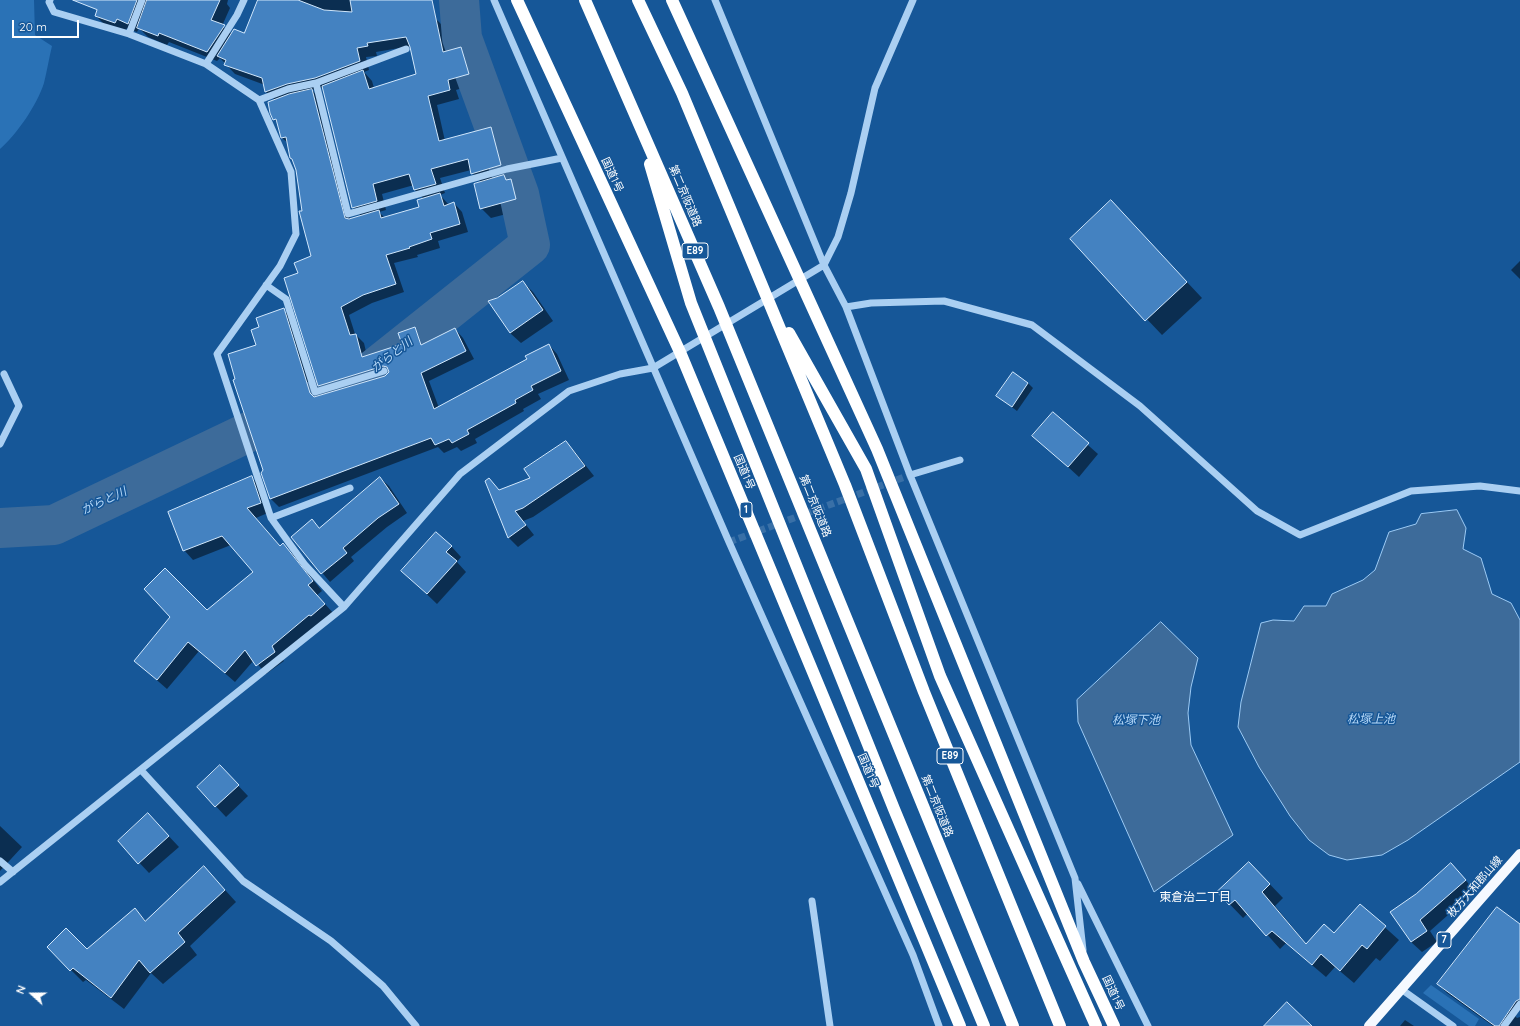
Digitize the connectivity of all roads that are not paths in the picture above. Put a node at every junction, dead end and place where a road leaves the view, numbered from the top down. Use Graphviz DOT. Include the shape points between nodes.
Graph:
graph roads {
  1 [pos="50,0"];
  2 [pos="142,0"];
  3 [pos="244,0"];
  4 [pos="494,0"];
  5 [pos="517,0"];
  6 [pos="585,0"];
  7 [pos="638,0"];
  8 [pos="672,0"];
  9 [pos="715,0"];
  10 [pos="913,0"];
  11 [pos="129,34"];
  12 [pos="406,49"];
  13 [pos="206,64"];
  14 [pos="316,83"];
  15 [pos="259,100"];
  16 [pos="634,112"];
  17 [pos="562,158"];
  18 [pos="824,265"];
  19 [pos="762,285"];
  20 [pos="266,286"];
  21 [pos="846,307"];
  22 [pos="680,352"];
  23 [pos="653,368"];
  24 [pos="384,371"];
  25 [pos="4,374"];
  26 [pos="0,444"];
  27 [pos="960,460"];
  28 [pos="910,475"];
  29 [pos="350,488"];
  30 [pos="1520,491"];
  31 [pos="271,518"];
  32 [pos="344,607"];
  33 [pos="141,770"];
  34 [pos="1520,854"];
  35 [pos="0,861"];
  36 [pos="13,872"];
  37 [pos="1075,878"];
  38 [pos="0,882"];
  39 [pos="812,901"];
  40 [pos="1084,962"];
  41 [pos="1401,989"];
  42 [pos="1520,1004"];
  43 [pos="416,1026"];
  44 [pos="830,1026"];
  45 [pos="939,1026"];
  46 [pos="960,1026"];
  47 [pos="984,1026"];
  48 [pos="1013,1026"];
  49 [pos="1060,1026"];
  50 [pos="1096,1026"];
  51 [pos="1114,1026"];
  52 [pos="1148,1026"];
  53 [pos="1368,1026"];
  54 [pos="1453,1026"];
  55 [pos="1504,1026"];
  1 -- 11 [label="street" via="54,12"];
  2 -- 11 [label="street"];
  3 -- 13 [label="street"];
  4 -- 17 [label="street"];
  5 -- 22 [label="highway, 国道1号 / 1"];
  6 -- 16 [label="highway, 第二京阪道路 / E89, bridge"];
  7 -- 19 [label="highway, E89, bridge" via="682,93"];
  8 -- 40 [label="highway, 国道1号, bridge" via="877,449"];
  9 -- 18 [label="street"];
  10 -- 18 [label="street" via="874,88 851,193 838,237"];
  11 -- 13 [label="street"];
  12 -- 14 [label="street"];
  13 -- 15 [label="street"];
  14 -- 15 [label="street" via="288,89"];
  14 -- 17 [label="street" via="348,214 507,169"];
  15 -- 20 [label="street" via="291,172 296,234 280,266"];
  16 -- 47 [label="highway, bridge" via="691,303 894,810"];
  16 -- 48 [label="highway, 第二京阪道路 / E89, bridge" via="719,307"];
  17 -- 23 [label="street"];
  18 -- 21 [label="street"];
  18 -- 22 [label="street"];
  19 -- 49 [label="highway, E89, bridge" via="845,484 924,692"];
  19 -- 50 [label="highway, bridge" via="866,469 940,676"];
  20 -- 24 [label="street" via="286,298 315,392"];
  20 -- 31 [label="street" via="217,354"];
  21 -- 28 [label="street"];
  21 -- 30 [label="street" via="871,303 944,301 1032,325 1140,406 1256,511 1300,535 1411,491 1480,486"];
  22 -- 23 [label="street"];
  22 -- 46 [label="highway, 国道1号 / 1"];
  23 -- 32 [label="street" via="620,374 569,391 460,474"];
  23 -- 45 [label="street" via="912,955"];
  25 -- 26 [label="street" via="19,406"];
  27 -- 28 [label="street"];
  28 -- 37 [label="street"];
  29 -- 31 [label="street"];
  31 -- 32 [label="street" via="305,565"];
  32 -- 33 [label="street"];
  33 -- 36 [label="street"];
  33 -- 43 [label="street" via="243,881 331,941 383,986"];
  34 -- 41 [label="main road, 枚方大和郡山線 / 7"];
  35 -- 36 [label="street"];
  36 -- 38 [label="street"];
  37 -- 40 [label="street"];
  37 -- 52 [label="street"];
  39 -- 44 [label="street"];
  40 -- 51 [label="highway, 国道1号, bridge"];
  41 -- 53 [label="main road, 枚方大和郡山線 / 7"];
  41 -- 54 [label="street"];
  42 -- 55 [label="street"];
}
